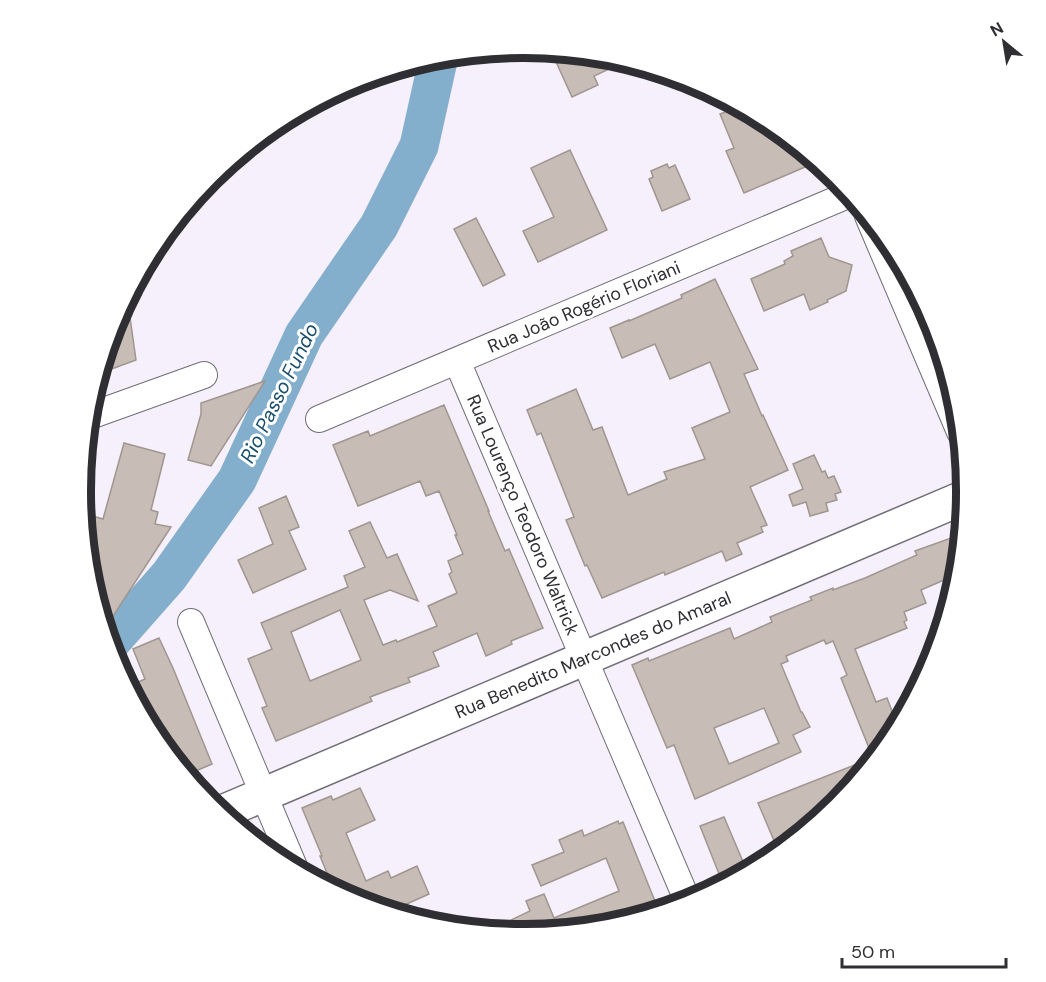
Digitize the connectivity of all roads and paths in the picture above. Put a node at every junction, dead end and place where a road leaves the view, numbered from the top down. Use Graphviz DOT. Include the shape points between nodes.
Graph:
graph roads {
  1 [pos="841,198"];
  2 [pos="883,251"];
  3 [pos="457,361"];
  4 [pos="204,375"];
  5 [pos="945,396"];
  6 [pos="98,413"];
  7 [pos="319,419"];
  8 [pos="956,501"];
  9 [pos="191,622"];
  10 [pos="584,659"];
  11 [pos="264,794"];
  12 [pos="230,809"];
  13 [pos="290,856"];
  14 [pos="684,893"];
  1 -- 3 [label="street, Rua João Rogério Floriani"];
  2 -- 5 [label="street"];
  3 -- 7 [label="street, Rua João Rogério Floriani"];
  3 -- 10 [label="street, Rua Lourenço Teodoro Waltrick"];
  4 -- 6 [label="street"];
  8 -- 10 [label="main road, Rua Benedito Marcondes do Amaral"];
  9 -- 11 [label="street"];
  10 -- 11 [label="main road, Rua Benedito Marcondes do Amaral"];
  10 -- 14 [label="street, Rua Lourenço Teodoro Waltrick"];
  11 -- 12 [label="main road, Rua Benedito Marcondes do Amaral"];
  11 -- 13 [label="street"];
}
